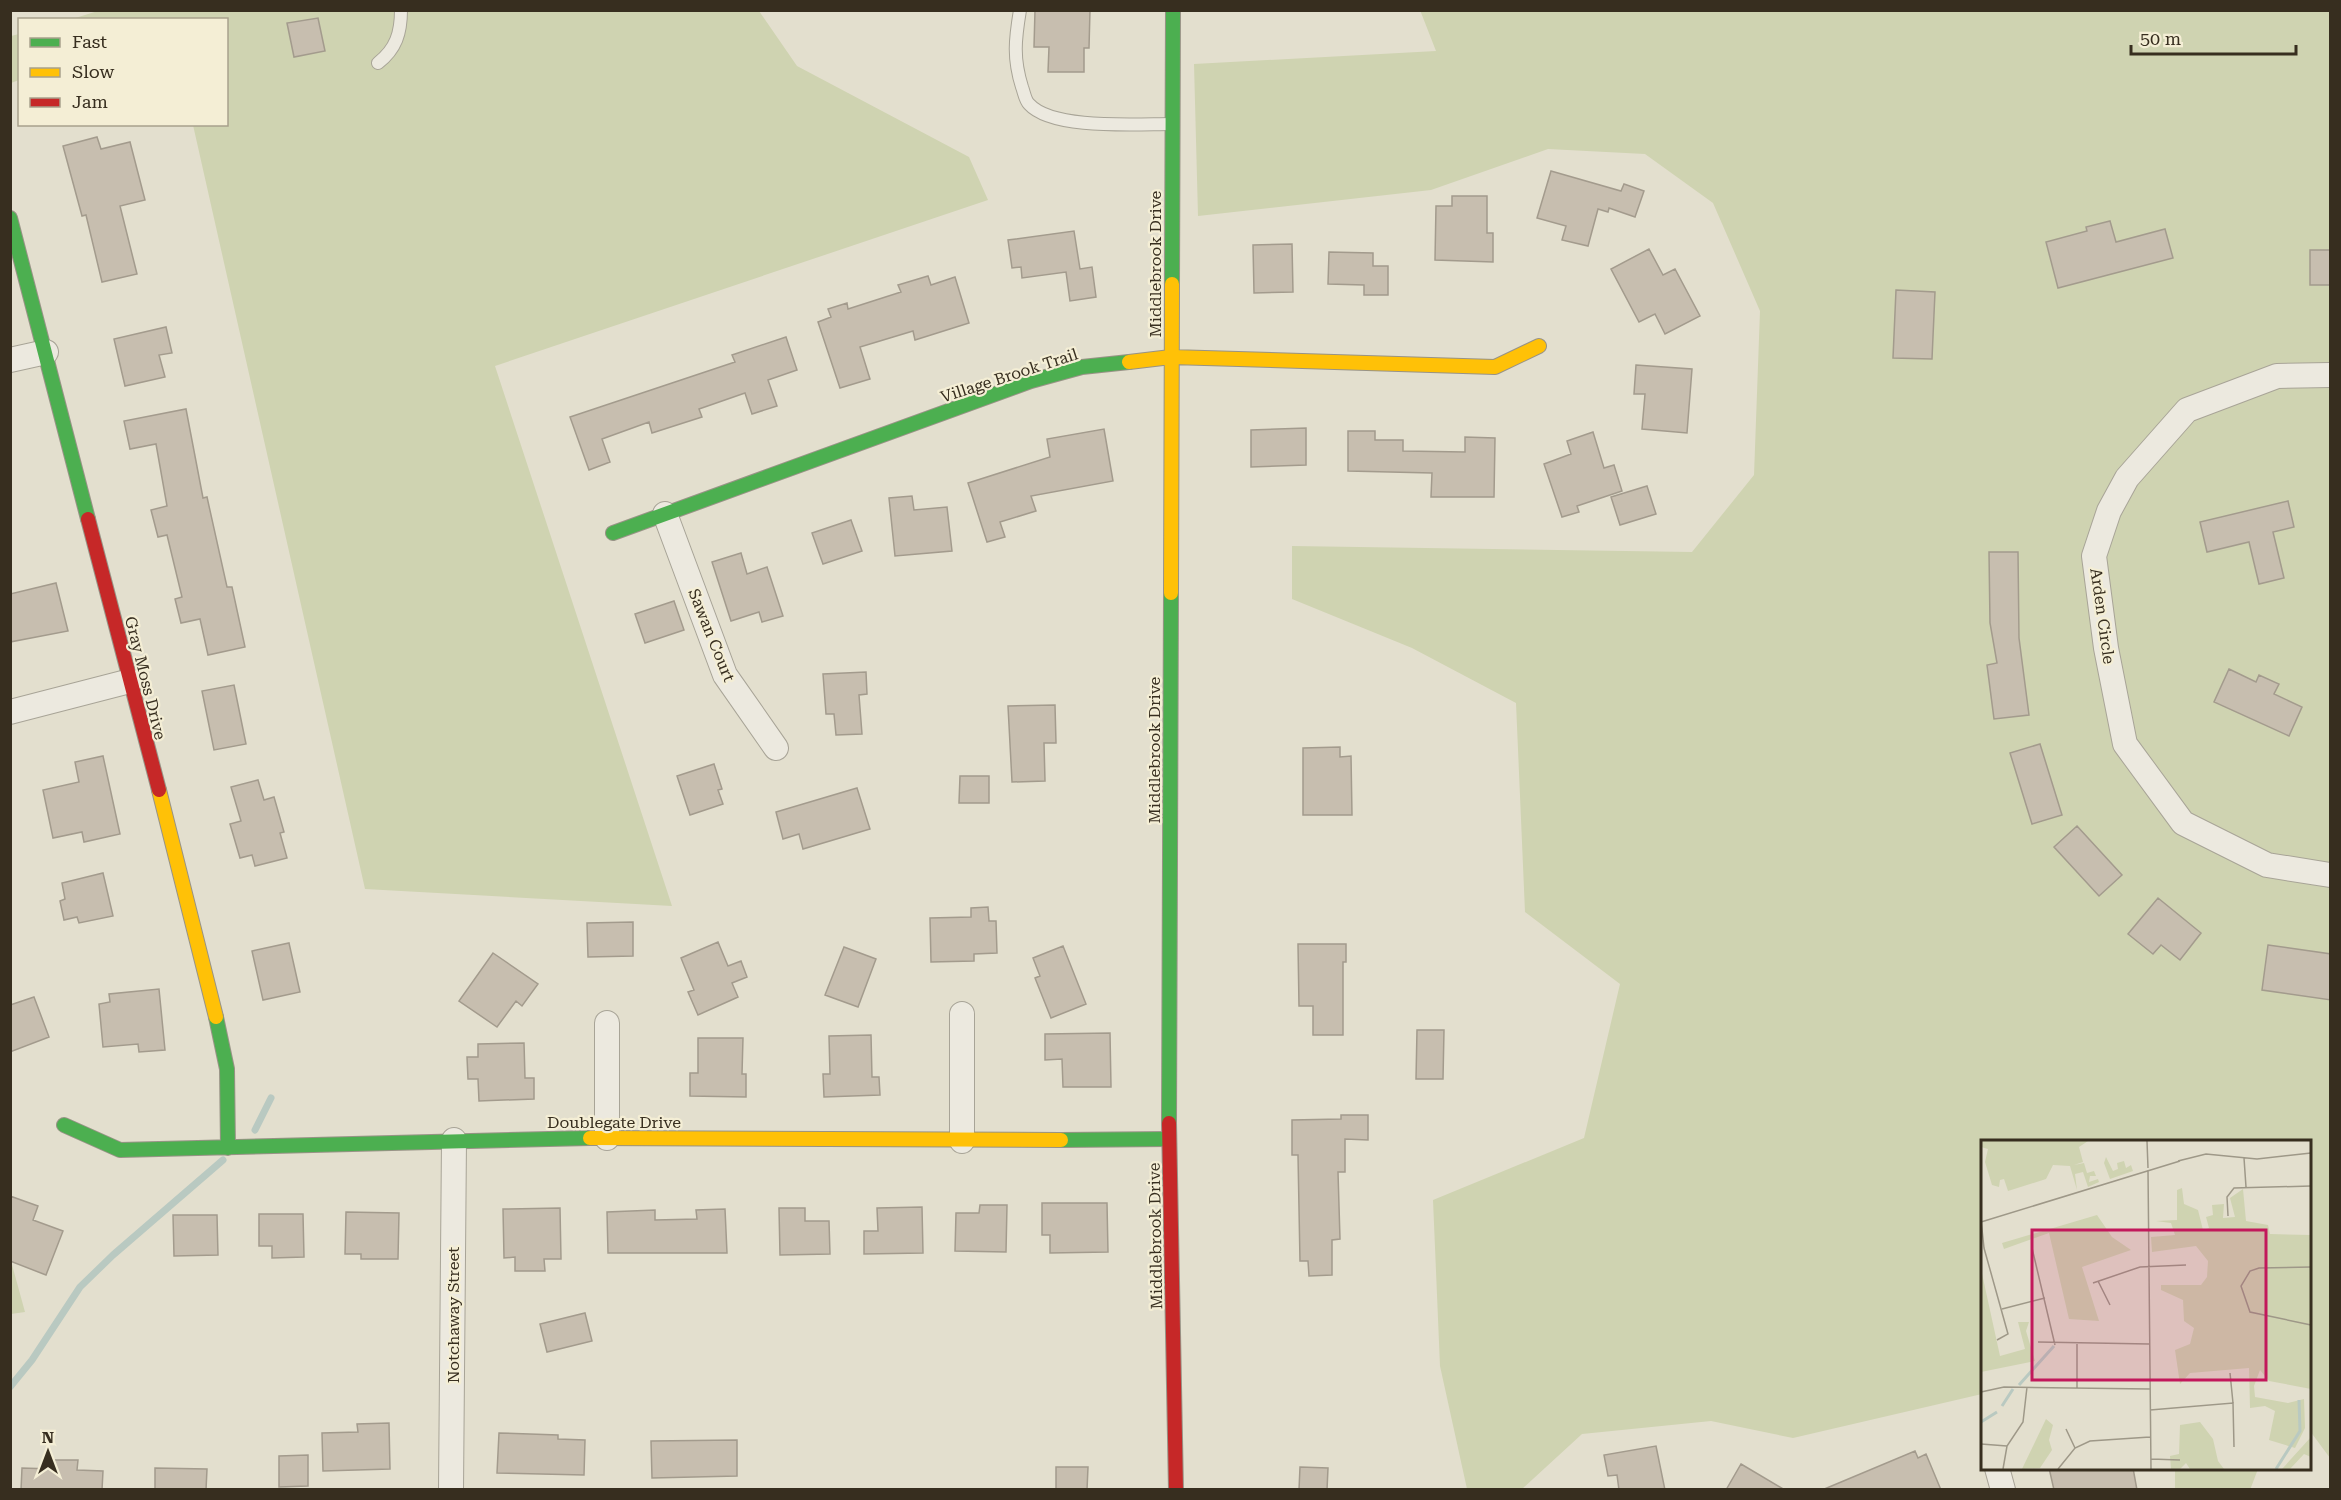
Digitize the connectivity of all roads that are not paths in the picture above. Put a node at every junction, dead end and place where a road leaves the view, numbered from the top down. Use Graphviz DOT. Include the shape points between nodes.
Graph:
graph roads {
  1 [pos="401,10"];
  2 [pos="1020,10"];
  3 [pos="1173,10"];
  4 [pos="378,63"];
  5 [pos="1171,124"];
  6 [pos="10,218"];
  7 [pos="1539,345"];
  8 [pos="46,352"];
  9 [pos="1172,357"];
  10 [pos="10,360"];
  11 [pos="2331,375"];
  12 [pos="665,514"];
  13 [pos="613,533"];
  14 [pos="130,681"];
  15 [pos="10,712"];
  16 [pos="776,748"];
  17 [pos="2331,875"];
  18 [pos="962,1014"];
  19 [pos="607,1023"];
  20 [pos="64,1125"];
  21 [pos="607,1138"];
  22 [pos="1169,1139"];
  23 [pos="454,1140"];
  24 [pos="962,1141"];
  25 [pos="228,1148"];
  26 [pos="1997,1470"];
  27 [pos="451,1490"];
  28 [pos="1176,1490"];
  29 [pos="2003,1490"];
  1 -- 4 [label="lane" via="401,30 389,55"];
  2 -- 5 [label="lane" via="1014,52 1019,76 1027,103 1044,116 1070,121"];
  3 -- 5 [label="street, Middlebrook Drive"];
  5 -- 9 [label="street, Middlebrook Drive"];
  6 -- 8 [label="street, Gray Moss Drive"];
  7 -- 9 [label="street, Village Brook Trail" via="1495,367"];
  8 -- 10 [label="street"];
  8 -- 14 [label="street, Gray Moss Drive"];
  9 -- 12 [label="street, Village Brook Trail" via="1082,367 1031,381"];
  9 -- 22 [label="street, Middlebrook Drive"];
  11 -- 17 [label="street, Arden Circle" via="2277,376 2187,410 2127,478 2109,511 2094,556 2106,648 2125,744 2182,823 2267,865"];
  12 -- 13 [label="street, Village Brook Trail"];
  12 -- 16 [label="street, Sawan Court" via="725,675"];
  14 -- 15 [label="street"];
  14 -- 25 [label="street, Gray Moss Drive" via="204,963 227,1068"];
  18 -- 24 [label="street"];
  19 -- 21 [label="street"];
  20 -- 25 [label="street, Doublegate Drive" via="120,1150"];
  21 -- 23 [label="street, Doublegate Drive"];
  21 -- 24 [label="street, Doublegate Drive"];
  22 -- 24 [label="street, Doublegate Drive"];
  22 -- 28 [label="street, Middlebrook Drive"];
  23 -- 25 [label="street, Doublegate Drive"];
  23 -- 27 [label="street, Notchaway Street"];
  26 -- 29 [label="street"];
}
